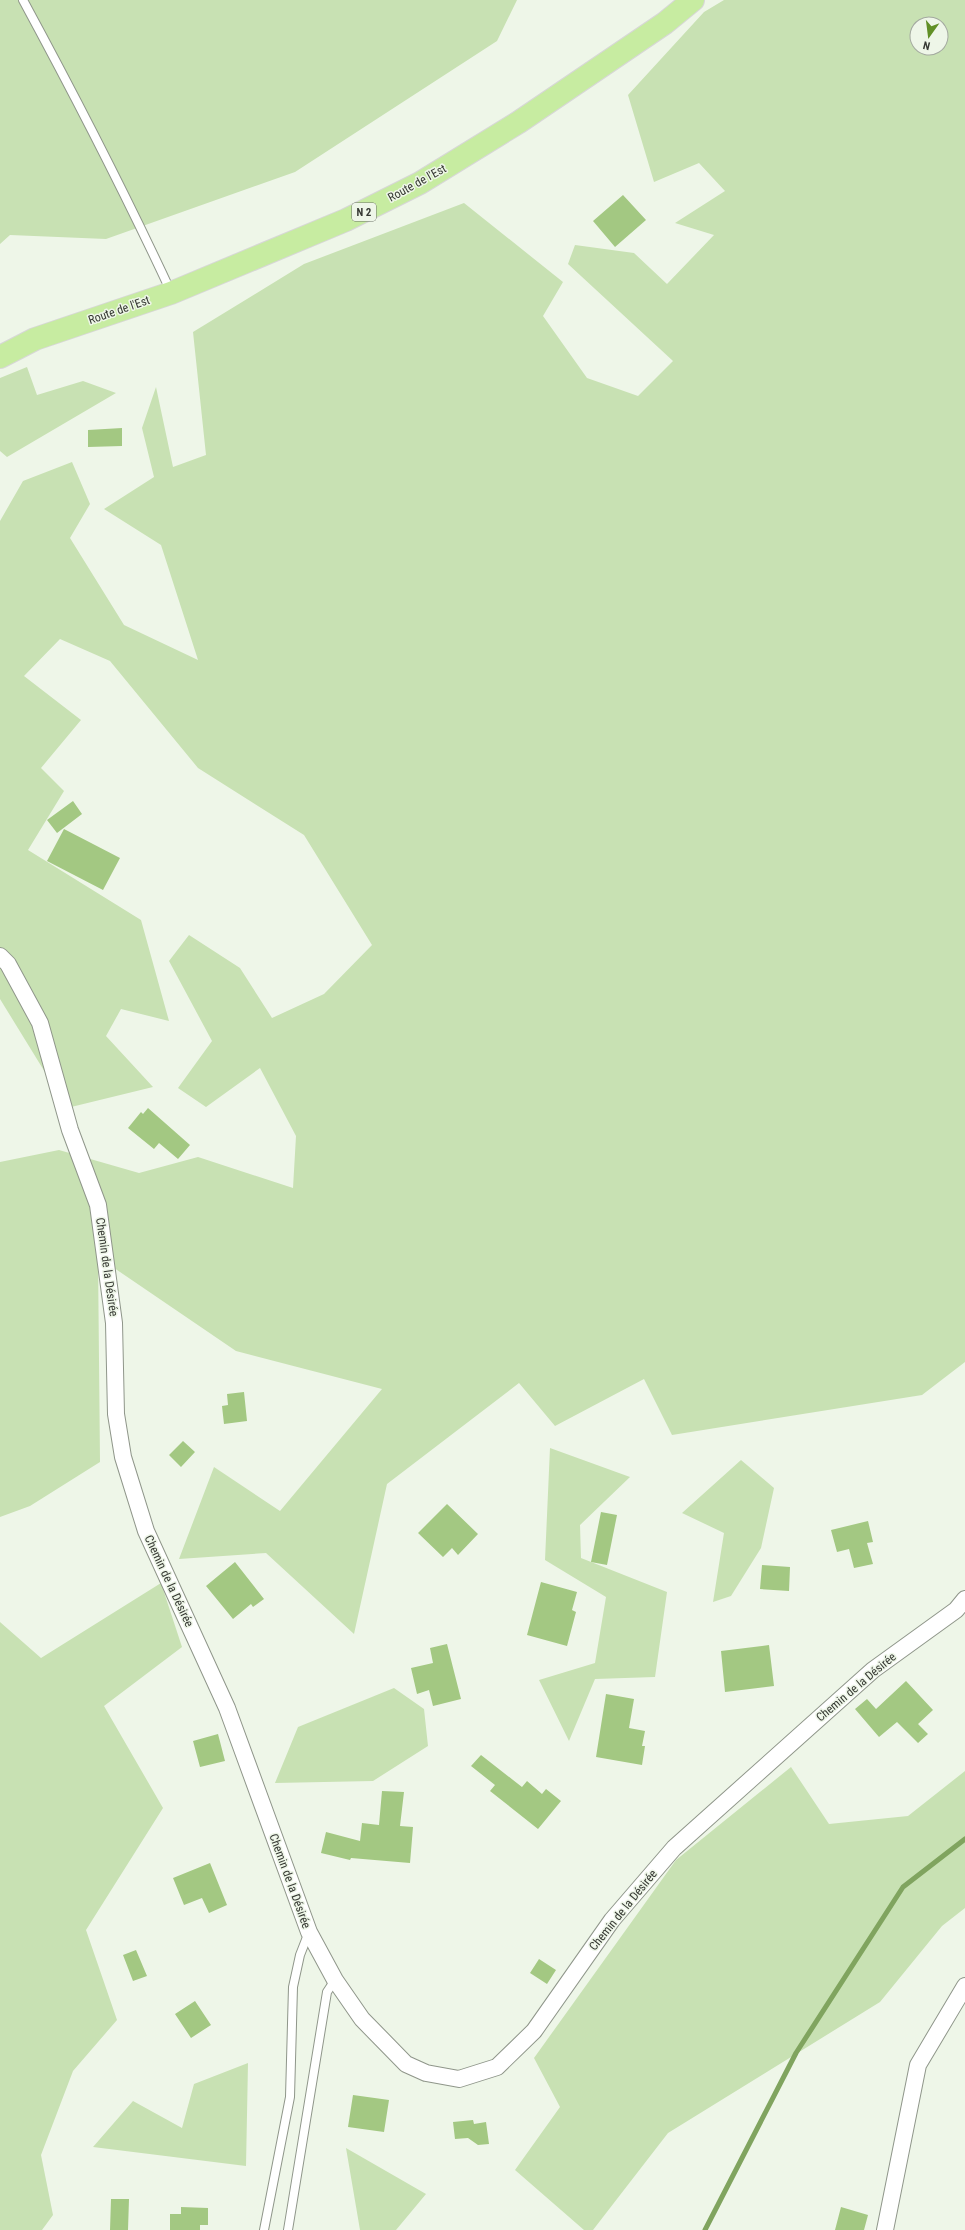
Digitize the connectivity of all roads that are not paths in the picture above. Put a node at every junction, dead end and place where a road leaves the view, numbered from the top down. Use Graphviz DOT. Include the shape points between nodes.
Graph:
graph roads {
  1 [pos="23,0"];
  2 [pos="693,0"];
  3 [pos="171,292"];
  4 [pos="0,357"];
  5 [pos="0,956"];
  6 [pos="965,1599"];
  7 [pos="309,1932"];
  8 [pos="335,1980"];
  9 [pos="965,1986"];
  10 [pos="264,2230"];
  11 [pos="288,2230"];
  12 [pos="886,2230"];
  1 -- 3 [label="lane" via="85,115"];
  2 -- 3 [label="main road, Route de l'Est / N 2" via="665,23 519,122 420,183 346,220"];
  3 -- 4 [label="main road, Route de l'Est / N 2" via="34,340"];
  5 -- 7 [label="street, Chemin de la Désirée" via="8,964 40,1022 70,1130 98,1205 114,1323 116,1414 123,1457 146,1531 228,1708"];
  6 -- 8 [label="street, Chemin de la Désirée" via="956,1610 873,1670 674,1848 612,1920 534,2031 497,2067 459,2078 426,2073 406,2064 362,2019"];
  7 -- 8 [label="street, Chemin de la Désirée"];
  7 -- 10 [label="lane" via="300,1954 293,1987 290,2097"];
  8 -- 11 [label="lane" via="327,1992"];
  9 -- 12 [label="street" via="918,2065"];
}
